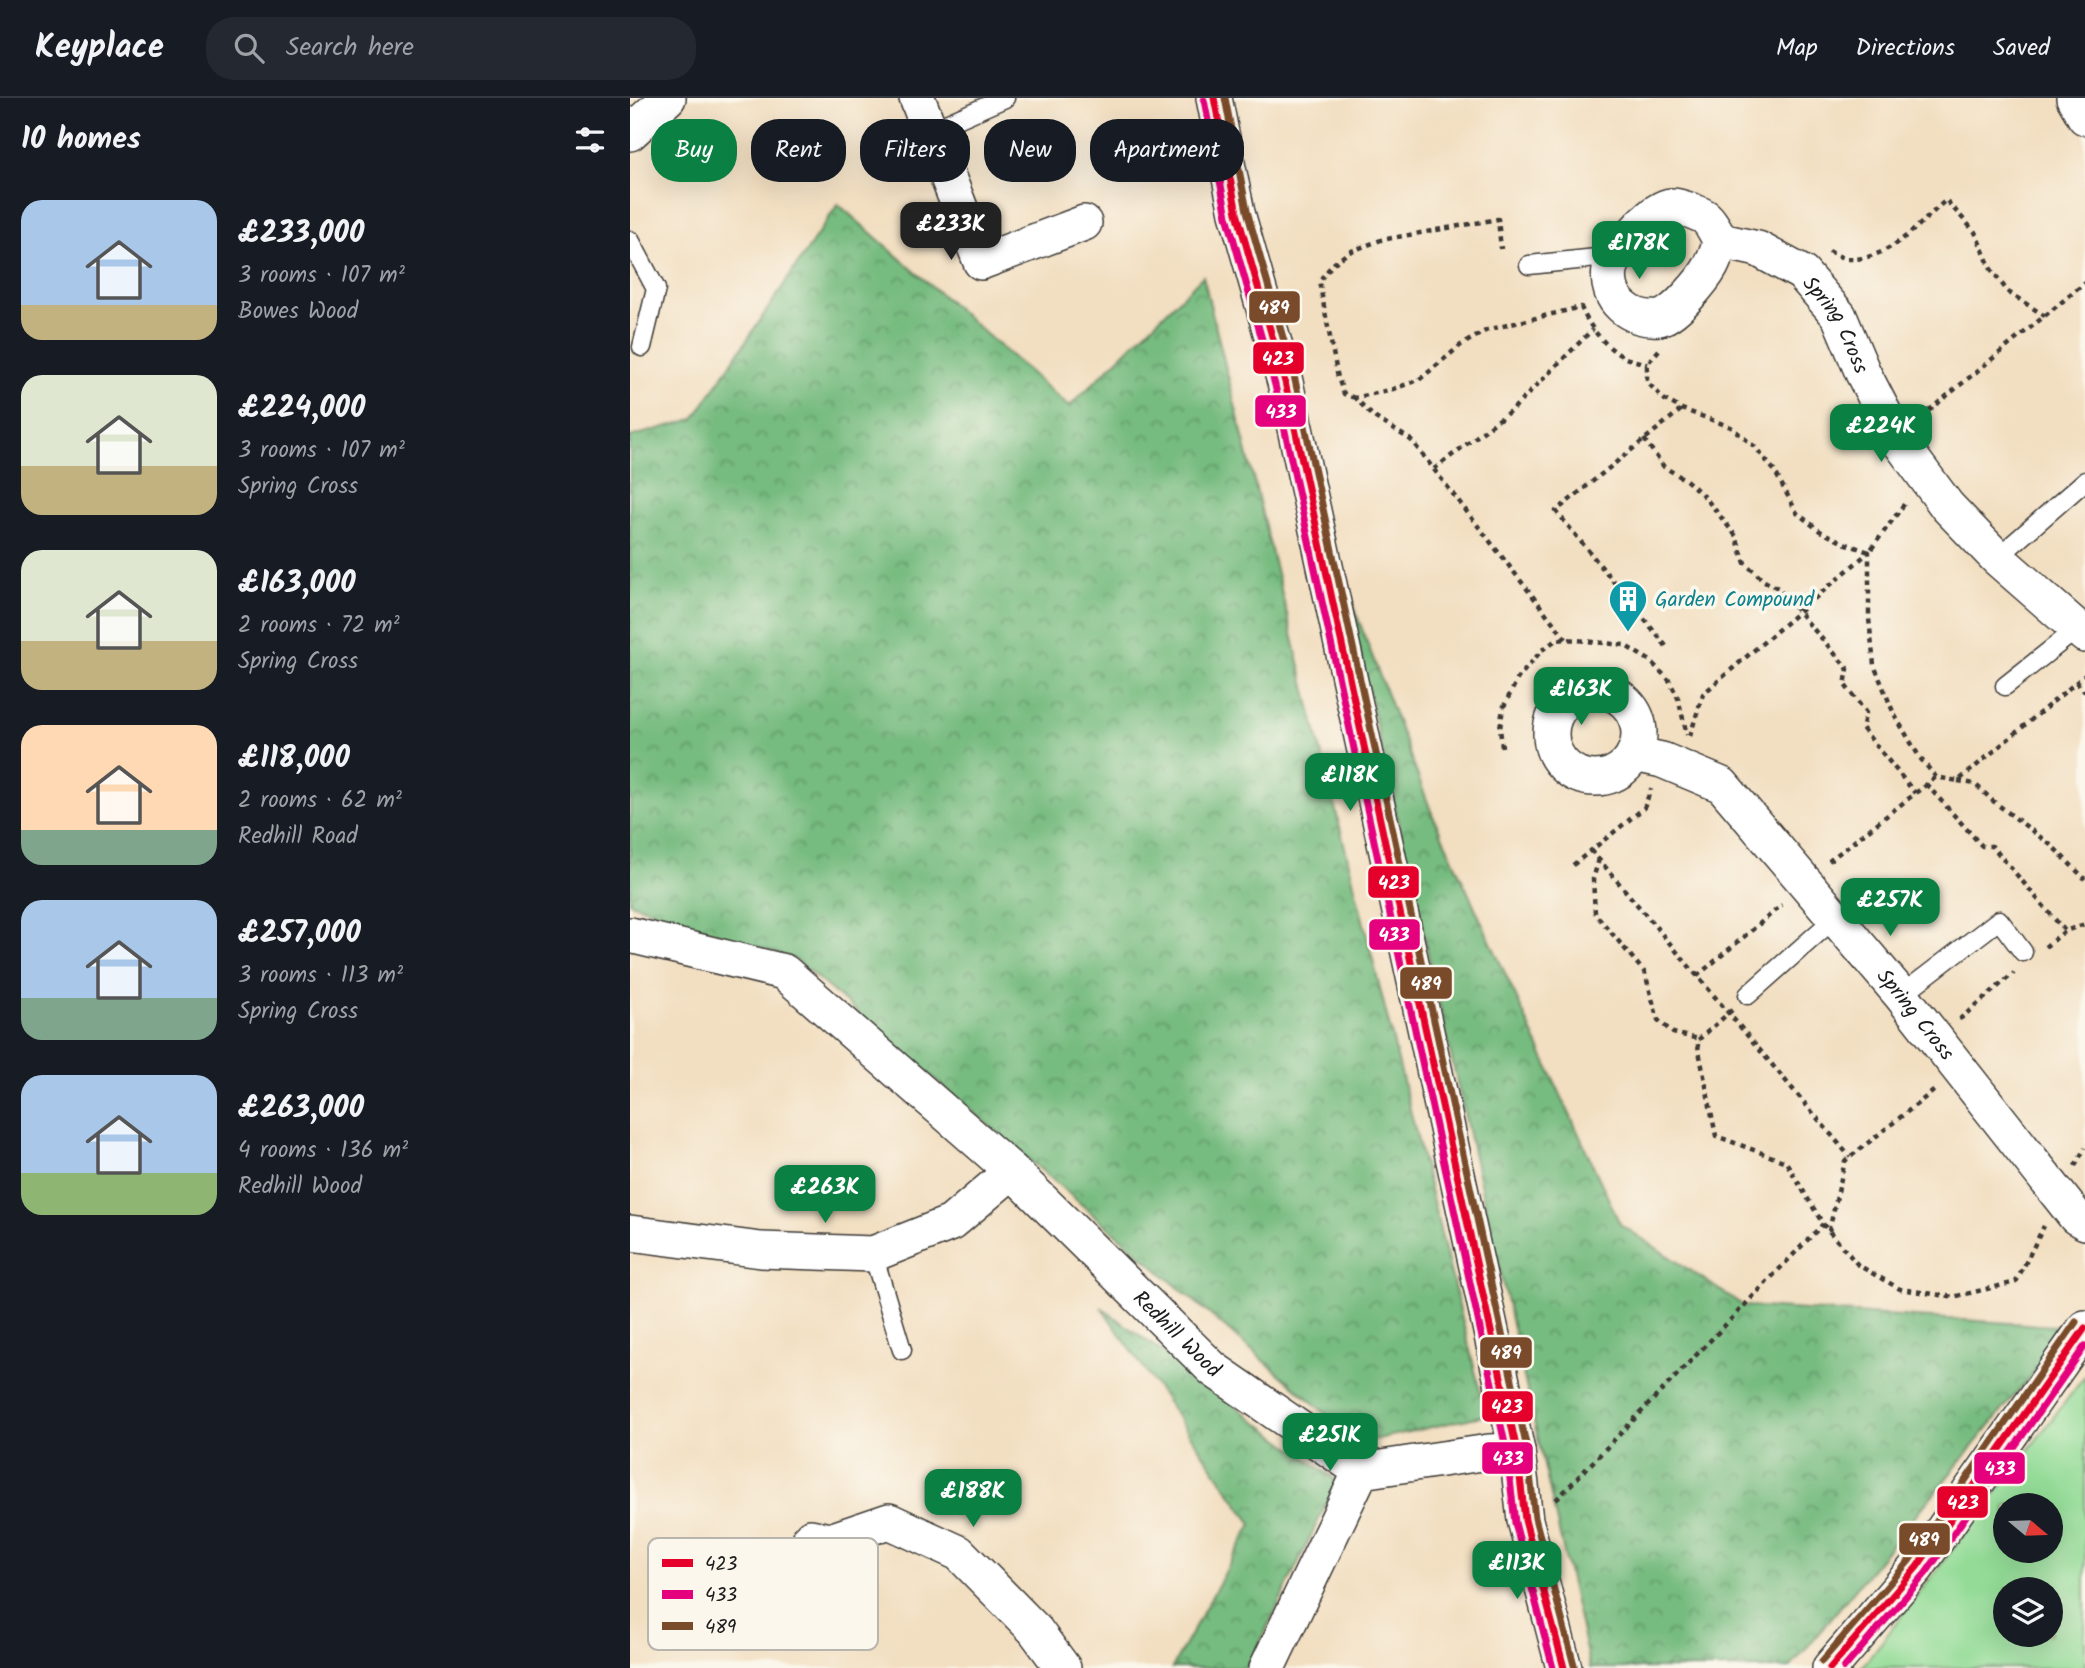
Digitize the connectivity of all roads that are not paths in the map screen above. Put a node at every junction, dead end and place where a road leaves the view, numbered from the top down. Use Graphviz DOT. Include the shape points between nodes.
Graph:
graph roads {
  1 [pos="668,98"];
  2 [pos="917,98"];
  3 [pos="1005,98"];
  4 [pos="1214,98"];
  5 [pos="2074,98"];
  6 [pos="2085,117"];
  7 [pos="925,119"];
  8 [pos="957,119"];
  9 [pos="630,133"];
  10 [pos="950,182"];
  11 [pos="1084,223"];
  12 [pos="630,240"];
  13 [pos="1721,241"];
  14 [pos="1616,256"];
  15 [pos="1529,265"];
  16 [pos="642,347"];
  17 [pos="2085,481"];
  18 [pos="1997,558"];
  19 [pos="2081,632"];
  20 [pos="2005,686"];
  21 [pos="1648,757"];
  22 [pos="1836,917"];
  23 [pos="630,935"];
  24 [pos="2023,959"];
  25 [pos="1748,995"];
  26 [pos="1901,995"];
  27 [pos="1012,1171"];
  28 [pos="2085,1222"];
  29 [pos="630,1233"];
  30 [pos="873,1254"];
  31 [pos="2085,1328"];
  32 [pos="902,1350"];
  33 [pos="1517,1451"];
  34 [pos="1362,1471"];
  35 [pos="811,1537"];
  36 [pos="816,1538"];
  37 [pos="839,1538"];
  38 [pos="1063,1668"];
  39 [pos="1267,1668"];
  40 [pos="1564,1668"];
  41 [pos="1830,1668"];
  1 -- 9 [label="street"];
  2 -- 7 [label="street"];
  3 -- 8 [label="lane"];
  4 -- 33 [label="street" via="1237,213 1285,382"];
  5 -- 6 [label="street"];
  10 -- 11 [label="street" via="981,262"];
  12 -- 16 [label="lane" via="656,289"];
  13 -- 14 [label="street" via="1706,218 1670,206 1641,226"];
  13 -- 14 [label="street" via="1698,285 1665,318 1649,319 1618,305 1611,291 1610,271"];
  13 -- 18 [label="street, Spring Cross" via="1758,249 1802,273 1839,316 1896,437 1947,506"];
  14 -- 15 [label="lane"];
  17 -- 18 [label="lane"];
  18 -- 19 [label="street, Spring Cross"];
  19 -- 20 [label="lane"];
  21 -- 22 [label="street, Spring Cross" via="1722,785"];
  22 -- 25 [label="lane"];
  22 -- 26 [label="street, Spring Cross"];
  23 -- 27 [label="street, Redhill Wood" via="783,972"];
  24 -- 26 [label="lane" via="1999,920"];
  26 -- 28 [label="street, Spring Cross"];
  27 -- 30 [label="street" via="951,1223"];
  27 -- 34 [label="street, Redhill Wood" via="1213,1368"];
  29 -- 30 [label="street" via="761,1250"];
  30 -- 32 [label="lane"];
  31 -- 41 [label="street" via="1917,1567"];
  33 -- 34 [label="street"];
  33 -- 40 [label="street" via="1522,1507"];
  34 -- 39 [label="street"];
  35 -- 36 [label="street"];
  37 -- 38 [label="street" via="888,1521 959,1553 1035,1630"];
}
